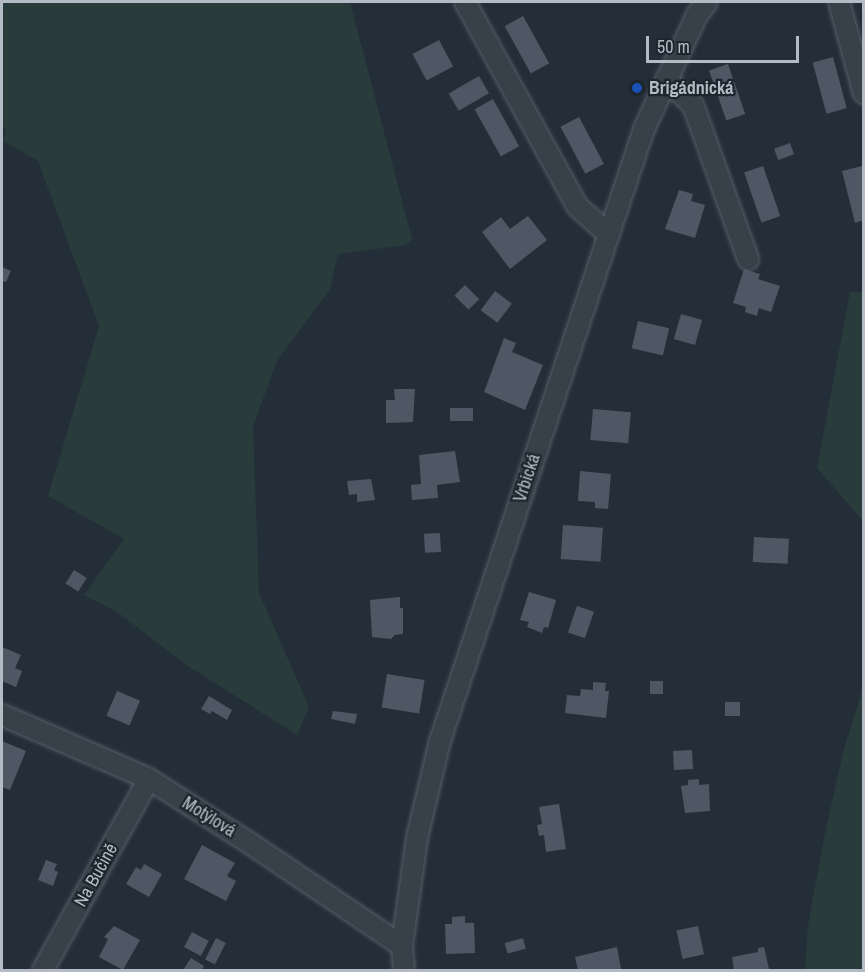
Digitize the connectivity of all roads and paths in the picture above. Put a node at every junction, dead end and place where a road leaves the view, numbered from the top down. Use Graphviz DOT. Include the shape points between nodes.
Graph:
graph roads {
  1 [pos="465,2"];
  2 [pos="707,2"];
  3 [pos="839,2"];
  4 [pos="666,79"];
  5 [pos="864,94"];
  6 [pos="607,233"];
  7 [pos="748,259"];
  8 [pos="2,715"];
  9 [pos="148,779"];
  10 [pos="402,946"];
  11 [pos="43,970"];
  12 [pos="404,970"];
  1 -- 6 [label="street" via="577,206"];
  2 -- 4 [label="street, Vrbická"];
  3 -- 5 [label="street"];
  4 -- 6 [label="street, Vrbická"];
  4 -- 7 [label="street" via="693,105"];
  6 -- 10 [label="street, Vrbická" via="440,741 417,838"];
  8 -- 9 [label="street, Motýlová"];
  9 -- 10 [label="street, Motýlová" via="251,843"];
  9 -- 11 [label="street, Na Bučině"];
  10 -- 12 [label="street, Vrbická"];
}
